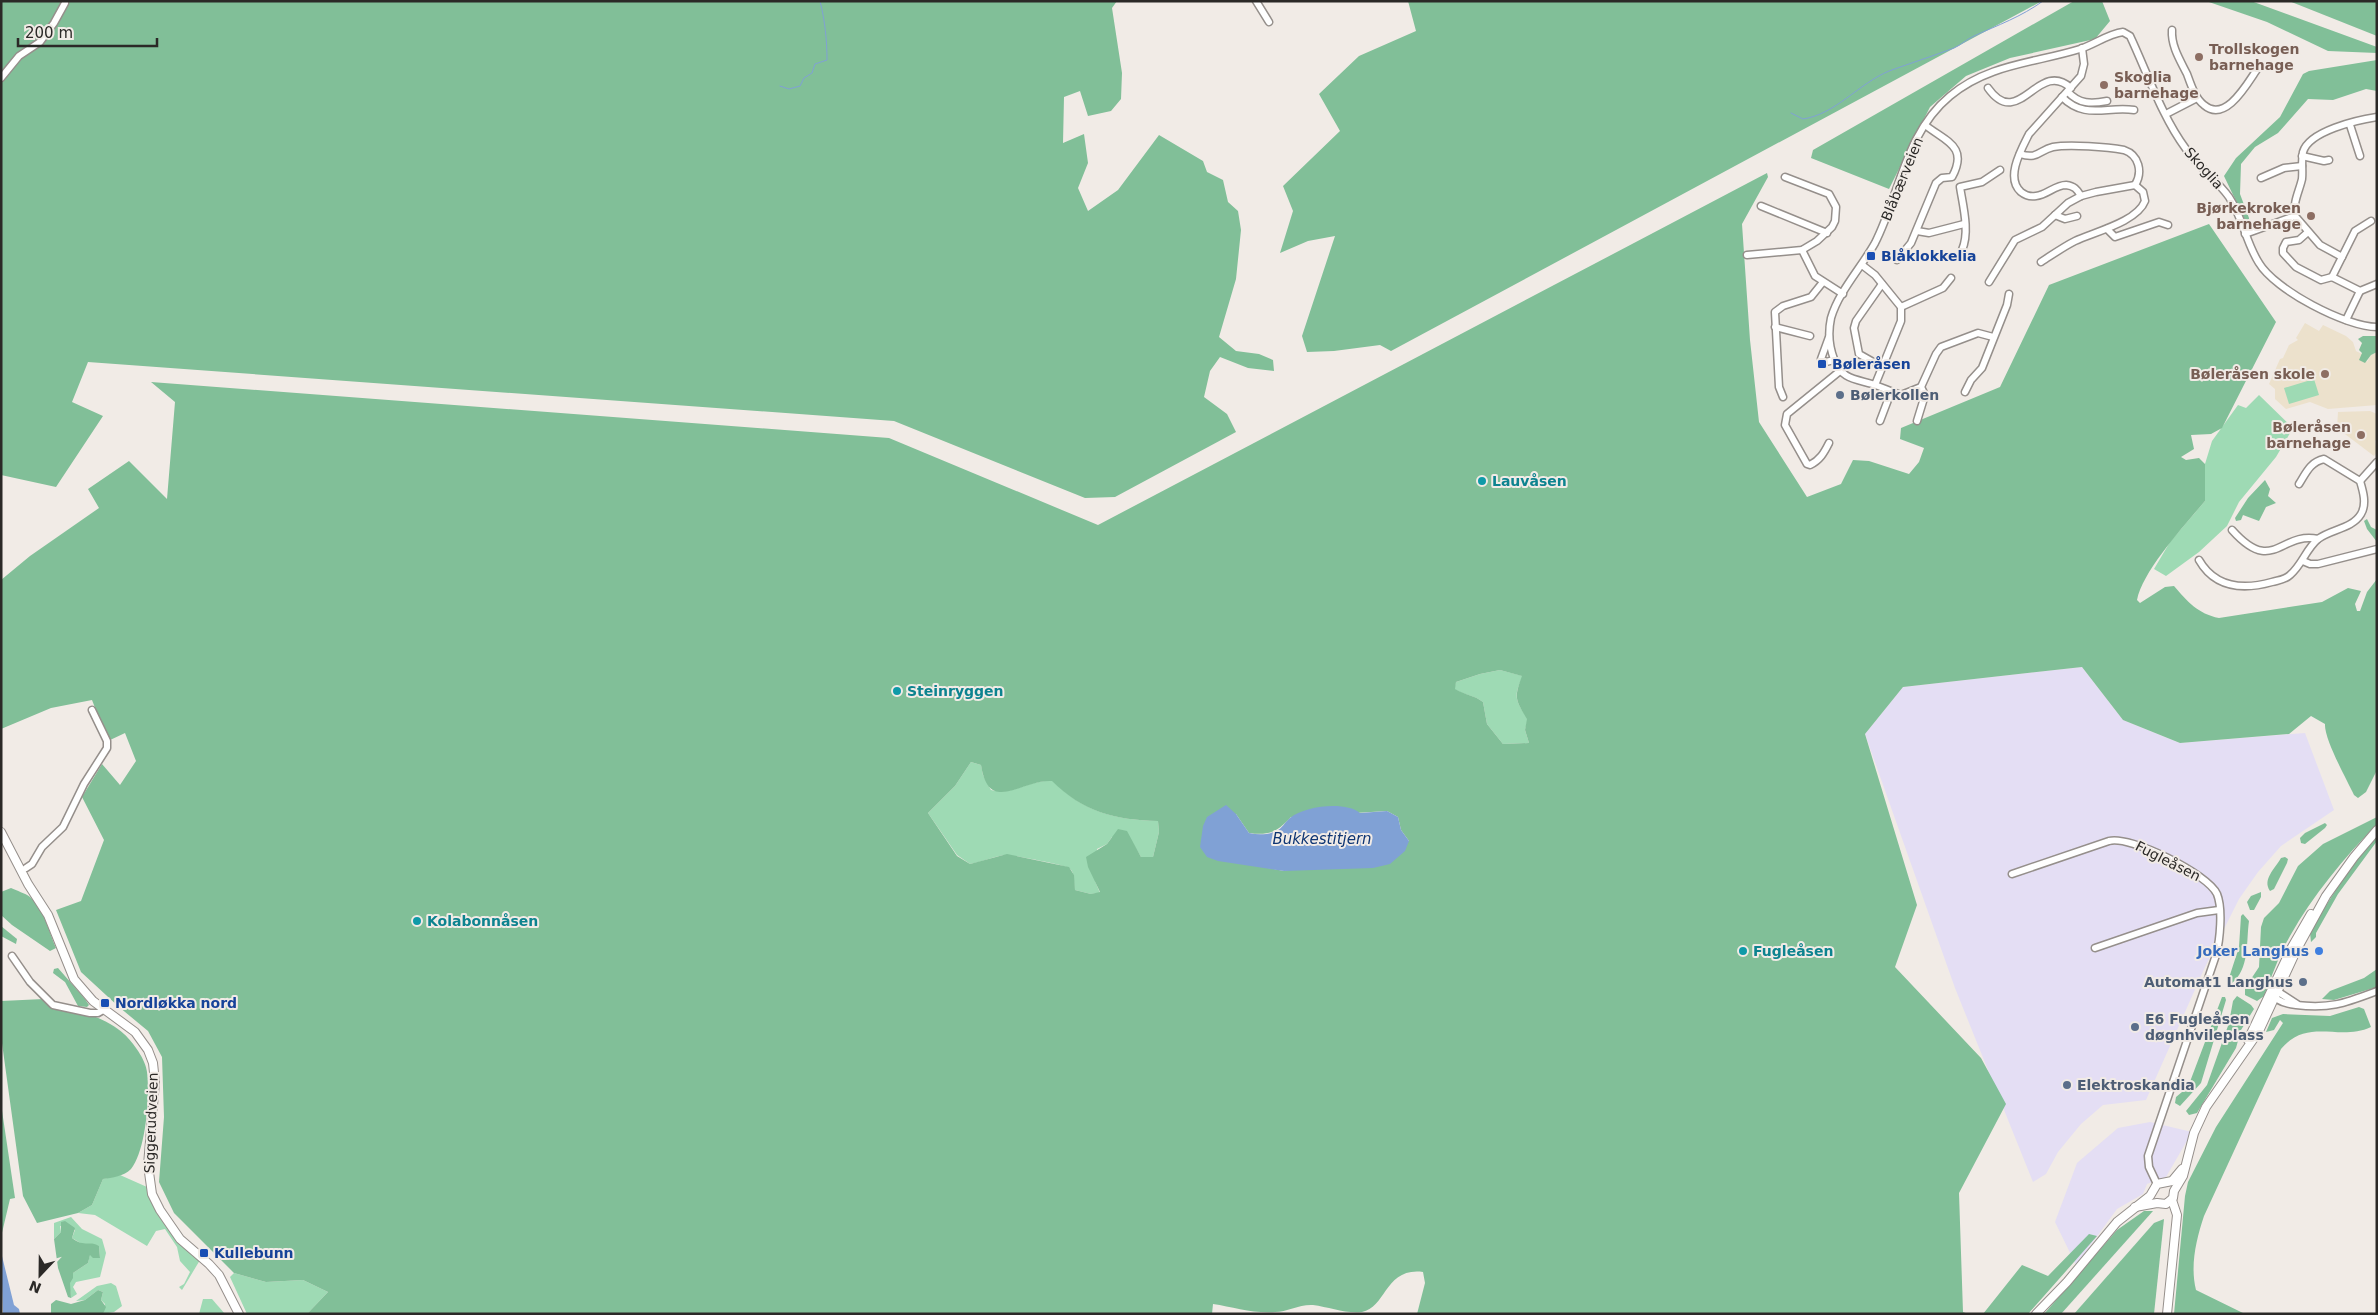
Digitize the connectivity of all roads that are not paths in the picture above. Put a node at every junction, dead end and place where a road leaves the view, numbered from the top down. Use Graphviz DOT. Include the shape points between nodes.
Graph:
graph roads {
  1 [pos="1256,1"];
  2 [pos="65,3"];
  3 [pos="1269,22"];
  4 [pos="2172,30"];
  5 [pos="2125,32"];
  6 [pos="2082,48"];
  7 [pos="2258,68"];
  8 [pos="1,78"];
  9 [pos="1988,88"];
  10 [pos="2069,90"];
  11 [pos="2062,97"];
  12 [pos="2197,98"];
  13 [pos="2106,101"];
  14 [pos="2134,110"];
  15 [pos="2166,114"];
  16 [pos="2377,117"];
  17 [pos="2350,124"];
  18 [pos="1925,126"];
  19 [pos="2020,154"];
  20 [pos="2302,156"];
  21 [pos="2360,156"];
  22 [pos="2329,160"];
  23 [pos="2302,166"];
  24 [pos="2000,170"];
  25 [pos="1785,177"];
  26 [pos="1952,177"];
  27 [pos="2261,178"];
  28 [pos="2135,185"];
  29 [pos="1960,187"];
  30 [pos="2081,196"];
  31 [pos="1761,206"];
  32 [pos="2055,215"];
  33 [pos="2077,216"];
  34 [pos="2295,216"];
  35 [pos="2371,221"];
  36 [pos="1964,224"];
  37 [pos="2168,225"];
  38 [pos="2107,228"];
  39 [pos="1917,230"];
  40 [pos="1827,232"];
  41 [pos="2308,232"];
  42 [pos="2245,234"];
  43 [pos="1802,250"];
  44 [pos="1962,250"];
  45 [pos="1747,255"];
  46 [pos="2342,257"];
  47 [pos="1896,260"];
  48 [pos="2041,262"];
  49 [pos="1862,265"];
  50 [pos="1951,278"];
  51 [pos="2332,278"];
  52 [pos="1823,282"];
  53 [pos="1989,282"];
  54 [pos="1882,284"];
  55 [pos="2377,284"];
  56 [pos="2360,291"];
  57 [pos="1842,294"];
  58 [pos="2009,294"];
  59 [pos="1901,307"];
  60 [pos="2346,320"];
  61 [pos="1775,327"];
  62 [pos="2377,327"];
  63 [pos="1810,336"];
  64 [pos="1829,336"];
  65 [pos="1994,337"];
  66 [pos="1834,360"];
  67 [pos="1882,367"];
  68 [pos="1840,371"];
  69 [pos="1875,385"];
  70 [pos="1922,388"];
  71 [pos="1891,392"];
  72 [pos="1966,392"];
  73 [pos="1783,396"];
  74 [pos="1880,421"];
  75 [pos="1917,421"];
  76 [pos="1829,443"];
  77 [pos="2377,462"];
  78 [pos="2360,481"];
  79 [pos="2299,484"];
  80 [pos="2232,530"];
  81 [pos="2318,539"];
  82 [pos="2377,549"];
  83 [pos="2199,560"];
  84 [pos="2303,561"];
  85 [pos="92,710"];
  86 [pos="2377,830"];
  87 [pos="5,832"];
  88 [pos="26,868"];
  89 [pos="2012,874"];
  90 [pos="2219,910"];
  91 [pos="2095,948"];
  92 [pos="12,956"];
  93 [pos="2377,991"];
  94 [pos="2274,994"];
  95 [pos="105,1009"];
  96 [pos="2184,1166"];
  97 [pos="2168,1183"];
  98 [pos="2157,1184"];
  99 [pos="2174,1191"];
  100 [pos="2152,1194"];
  101 [pos="2172,1200"];
  102 [pos="2160,1204"];
  103 [pos="2135,1207"];
  104 [pos="2176,1223"];
  105 [pos="240,1314"];
  106 [pos="2036,1314"];
  107 [pos="2167,1314"];
  1 -- 3 [label="street"];
  2 -- 8 [label="street" via="40,42 19,56"];
  4 -- 12 [label="street" via="2172,43"];
  5 -- 6 [label="street, Blåbærveien"];
  5 -- 15 [label="street, Skoglia" via="2130,36"];
  6 -- 10 [label="street" via="2081,76"];
  6 -- 18 [label="street, Blåbærveien" via="2017,63 1979,76 1943,101"];
  7 -- 12 [label="street" via="2234,102 2225,107 2208,108"];
  9 -- 10 [label="street" via="2001,100 2010,102 2020,100 2047,81 2058,80"];
  10 -- 11 [label="street"];
  10 -- 13 [label="street" via="2074,98 2084,103"];
  11 -- 14 [label="street" via="2074,108 2084,111"];
  11 -- 19 [label="street" via="2035,126"];
  12 -- 15 [label="street"];
  15 -- 42 [label="street, Skoglia" via="2185,149 2231,200"];
  16 -- 17 [label="street"];
  17 -- 20 [label="street" via="2311,139"];
  17 -- 21 [label="street"];
  18 -- 26 [label="street" via="1948,140 1958,151"];
  18 -- 49 [label="street, Blåbærveien"];
  19 -- 28 [label="street" via="2035,156 2060,147 2124,150 2138,161"];
  19 -- 30 [label="street" via="2014,176 2016,187 2025,195 2036,196 2066,185 2076,189"];
  20 -- 22 [label="street"];
  20 -- 23 [label="street"];
  23 -- 27 [label="street" via="2284,168"];
  23 -- 34 [label="street" via="2294,203"];
  24 -- 29 [label="street" via="1982,182"];
  25 -- 40 [label="street" via="1825,192 1832,198 1836,213 1834,224"];
  26 -- 29 [label="street"];
  26 -- 39 [label="street" via="1942,178 1936,183"];
  28 -- 30 [label="street"];
  28 -- 38 [label="street" via="2145,196 2143,206 2138,212"];
  29 -- 36 [label="street"];
  30 -- 32 [label="street"];
  31 -- 40 [label="street"];
  32 -- 33 [label="street" via="2065,219"];
  32 -- 53 [label="street" via="2038,230 2015,240"];
  34 -- 41 [label="street"];
  34 -- 42 [label="street"];
  35 -- 46 [label="street" via="2355,232"];
  36 -- 39 [label="street" via="1929,233"];
  36 -- 44 [label="street"];
  37 -- 38 [label="street" via="2159,222 2115,237"];
  38 -- 48 [label="street" via="2068,244"];
  39 -- 47 [label="street"];
  40 -- 43 [label="street"];
  41 -- 46 [label="street" via="2324,248"];
  41 -- 51 [label="street" via="2299,240 2286,242 2283,253 2296,267 2320,280"];
  42 -- 60 [label="street, Skoglia" via="2258,263 2274,281 2301,299"];
  43 -- 45 [label="street"];
  43 -- 52 [label="street" via="1815,276"];
  46 -- 51 [label="street"];
  49 -- 54 [label="street"];
  49 -- 57 [label="street, Blåbærveien"];
  50 -- 59 [label="street" via="1943,288"];
  51 -- 56 [label="street"];
  52 -- 57 [label="street"];
  52 -- 61 [label="street" via="1812,297 1779,308 1775,312"];
  54 -- 59 [label="street"];
  54 -- 67 [label="street" via="1854,328 1859,354"];
  55 -- 56 [label="street"];
  56 -- 60 [label="street"];
  57 -- 64 [label="street, Blåbærveien"];
  58 -- 65 [label="street"];
  59 -- 67 [label="street" via="1901,321"];
  60 -- 62 [label="street, Skoglia" via="2361,326"];
  61 -- 63 [label="street"];
  61 -- 73 [label="street" via="1779,387"];
  64 -- 66 [label="street, Blåbærveien"];
  64 -- 66 [label="street" via="1821,359 1826,362"];
  65 -- 70 [label="street" via="1978,333 1941,347"];
  65 -- 72 [label="street" via="1982,368 1970,380"];
  66 -- 68 [label="street, Blåbærveien"];
  67 -- 69 [label="street"];
  68 -- 69 [label="street, Blåbærveien" via="1851,379"];
  68 -- 76 [label="street" via="1787,414 1785,420 1807,464 1817,461"];
  69 -- 71 [label="street"];
  70 -- 71 [label="street" via="1906,394"];
  70 -- 75 [label="street" via="1925,400"];
  71 -- 74 [label="street"];
  77 -- 78 [label="street"];
  78 -- 79 [label="street" via="2324,459 2309,467"];
  78 -- 81 [label="street" via="2364,500 2359,517"];
  80 -- 81 [label="street" via="2247,546 2260,551 2308,538"];
  81 -- 84 [label="street"];
  82 -- 84 [label="street" via="2318,564"];
  83 -- 84 [label="street" via="2222,582 2240,587 2284,579"];
  85 -- 88 [label="street" via="107,741 107,748 84,784 63,827"];
  86 -- 94 [label="main road" via="2326,896"];
  87 -- 95 [label="main road, Siggerudveien" via="25,879 48,915 72,975 85,993"];
  89 -- 90 [label="street, Fugleåsen" via="2113,840 2127,841 2158,854 2207,882 2218,895"];
  90 -- 91 [label="street" via="2197,913"];
  90 -- 98 [label="street, Fugleåsen" via="2216,955 2148,1156 2148,1168"];
  92 -- 95 [label="street" via="30,982 53,1005 90,1013"];
  93 -- 94 [label="street" via="2329,1007 2311,1008"];
  94 -- 96 [label="main road" via="2259,1031 2202,1114"];
  95 -- 105 [label="main road, Siggerudveien" via="138,1035 153,1063 155,1088 148,1172 153,1197 180,1239 219,1275"];
  96 -- 97 [label="main road"];
  96 -- 99 [label="main road" via="2183,1176"];
  97 -- 98 [label="main road"];
  97 -- 99 [label="main road"];
  98 -- 100 [label="main road"];
  99 -- 101 [label="main road"];
  100 -- 102 [label="main road"];
  100 -- 103 [label="main road"];
  101 -- 102 [label="main road"];
  101 -- 104 [label="main road"];
  102 -- 103 [label="main road"];
  102 -- 104 [label="main road"];
  103 -- 106 [label="main road" via="2117,1222"];
  104 -- 107 [label="main road"];
}
